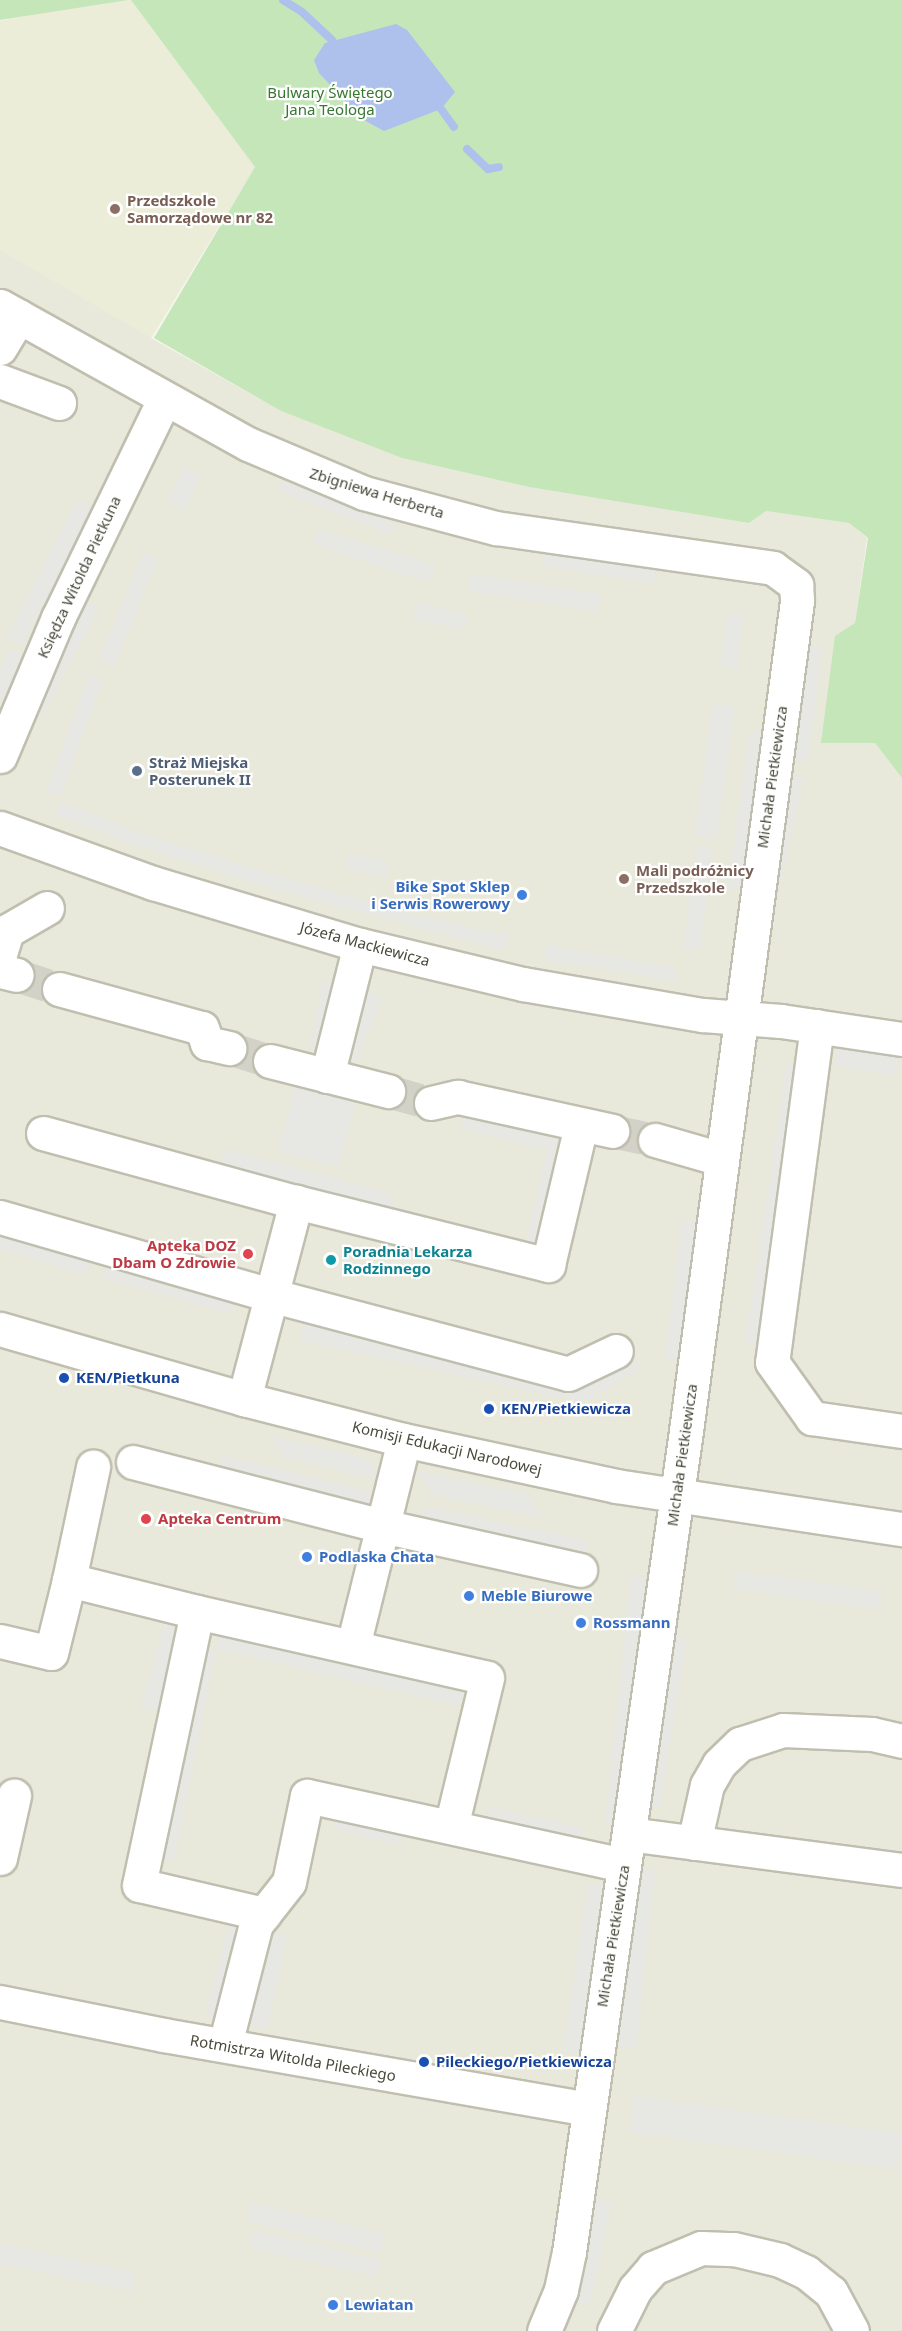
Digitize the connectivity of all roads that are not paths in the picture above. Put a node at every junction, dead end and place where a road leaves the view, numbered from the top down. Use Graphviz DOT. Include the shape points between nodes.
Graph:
graph roads {
  1 [pos="10,311"];
  2 [pos="0,348"];
  3 [pos="0,381"];
  4 [pos="164,400"];
  5 [pos="59,403"];
  6 [pos="790,576"];
  7 [pos="0,756"];
  8 [pos="0,828"];
  9 [pos="47,908"];
  10 [pos="360,945"];
  11 [pos="6,967"];
  12 [pos="58,989"];
  13 [pos="740,1019"];
  14 [pos="817,1026"];
  15 [pos="902,1039"];
  16 [pos="229,1048"];
  17 [pos="270,1061"];
  18 [pos="327,1076"];
  19 [pos="388,1091"];
  20 [pos="431,1103"];
  21 [pos="43,1133"];
  22 [pos="655,1140"];
  23 [pos="721,1159"];
  24 [pos="296,1202"];
  25 [pos="0,1217"];
  26 [pos="270,1295"];
  27 [pos="0,1329"];
  28 [pos="616,1351"];
  29 [pos="244,1400"];
  30 [pos="902,1431"];
  31 [pos="404,1440"];
  32 [pos="133,1462"];
  33 [pos="93,1467"];
  34 [pos="677,1495"];
  35 [pos="382,1526"];
  36 [pos="902,1529"];
  37 [pos="580,1570"];
  38 [pos="69,1580"];
  39 [pos="197,1612"];
  40 [pos="0,1641"];
  41 [pos="352,1646"];
  42 [pos="902,1741"];
  43 [pos="14,1796"];
  44 [pos="451,1827"];
  45 [pos="694,1843"];
  46 [pos="626,1850"];
  47 [pos="0,1858"];
  48 [pos="902,1870"];
  49 [pos="264,1914"];
  50 [pos="0,2002"];
  51 [pos="229,2029"];
  52 [pos="587,2109"];
  53 [pos="552,2328"];
  54 [pos="614,2331"];
  55 [pos="852,2331"];
  1 -- 2 [label="street"];
  1 -- 4 [label="street, Zbigniewa Herberta"];
  3 -- 5 [label="street"];
  4 -- 6 [label="street, Zbigniewa Herberta" via="294,467 411,507 496,528 773,568"];
  4 -- 7 [label="street, Księdza Witolda Pietkuna" via="58,618"];
  6 -- 13 [label="street, Michała Pietkiewicza" via="796,585 797,601"];
  8 -- 10 [label="street, Józefa Mackiewicza" via="153,883"];
  9 -- 11 [label="street" via="7,932"];
  10 -- 13 [label="street, Józefa Mackiewicza" via="523,984"];
  10 -- 18 [label="street"];
  12 -- 16 [label="street" via="202,1028 207,1043"];
  13 -- 14 [label="street, Józefa Mackiewicza"];
  13 -- 23 [label="street, Michała Pietkiewicza"];
  14 -- 15 [label="street, Józefa Mackiewicza"];
  14 -- 30 [label="street" via="772,1362 812,1418"];
  17 -- 18 [label="street"];
  18 -- 19 [label="street"];
  20 -- 24 [label="street" via="458,1097 596,1128 548,1265"];
  21 -- 24 [label="street"];
  22 -- 23 [label="street"];
  23 -- 34 [label="street, Michała Pietkiewicza"];
  24 -- 26 [label="street"];
  25 -- 26 [label="street"];
  26 -- 28 [label="street" via="568,1374"];
  26 -- 29 [label="street"];
  27 -- 29 [label="street, Komisji Edukacji Narodowej"];
  29 -- 31 [label="street, Komisji Edukacji Narodowej"];
  31 -- 34 [label="street, Komisji Edukacji Narodowej"];
  31 -- 35 [label="street"];
  32 -- 35 [label="street"];
  33 -- 38 [label="street"];
  34 -- 36 [label="street, Komisji Edukacji Narodowej"];
  34 -- 46 [label="street, Michała Pietkiewicza"];
  35 -- 37 [label="street"];
  35 -- 41 [label="street"];
  38 -- 39 [label="street"];
  38 -- 40 [label="street" via="51,1653"];
  39 -- 41 [label="street"];
  39 -- 49 [label="street" via="139,1885"];
  41 -- 44 [label="street" via="487,1678"];
  42 -- 45 [label="street" via="872,1734 783,1730 740,1744 719,1764 707,1785"];
  43 -- 47 [label="street"];
  44 -- 46 [label="street"];
  44 -- 49 [label="street" via="307,1796 289,1882"];
  45 -- 46 [label="street"];
  45 -- 48 [label="street"];
  46 -- 52 [label="street, Michała Pietkiewicza"];
  49 -- 51 [label="street" via="256,1924"];
  50 -- 52 [label="street, Rotmistrza Witolda Pileckiego" via="186,2039"];
  52 -- 53 [label="street, Michała Pietkiewicza" via="569,2252"];
  54 -- 55 [label="street" via="635,2289 653,2268 701,2248 734,2249 780,2260 806,2272 831,2292"];
}
